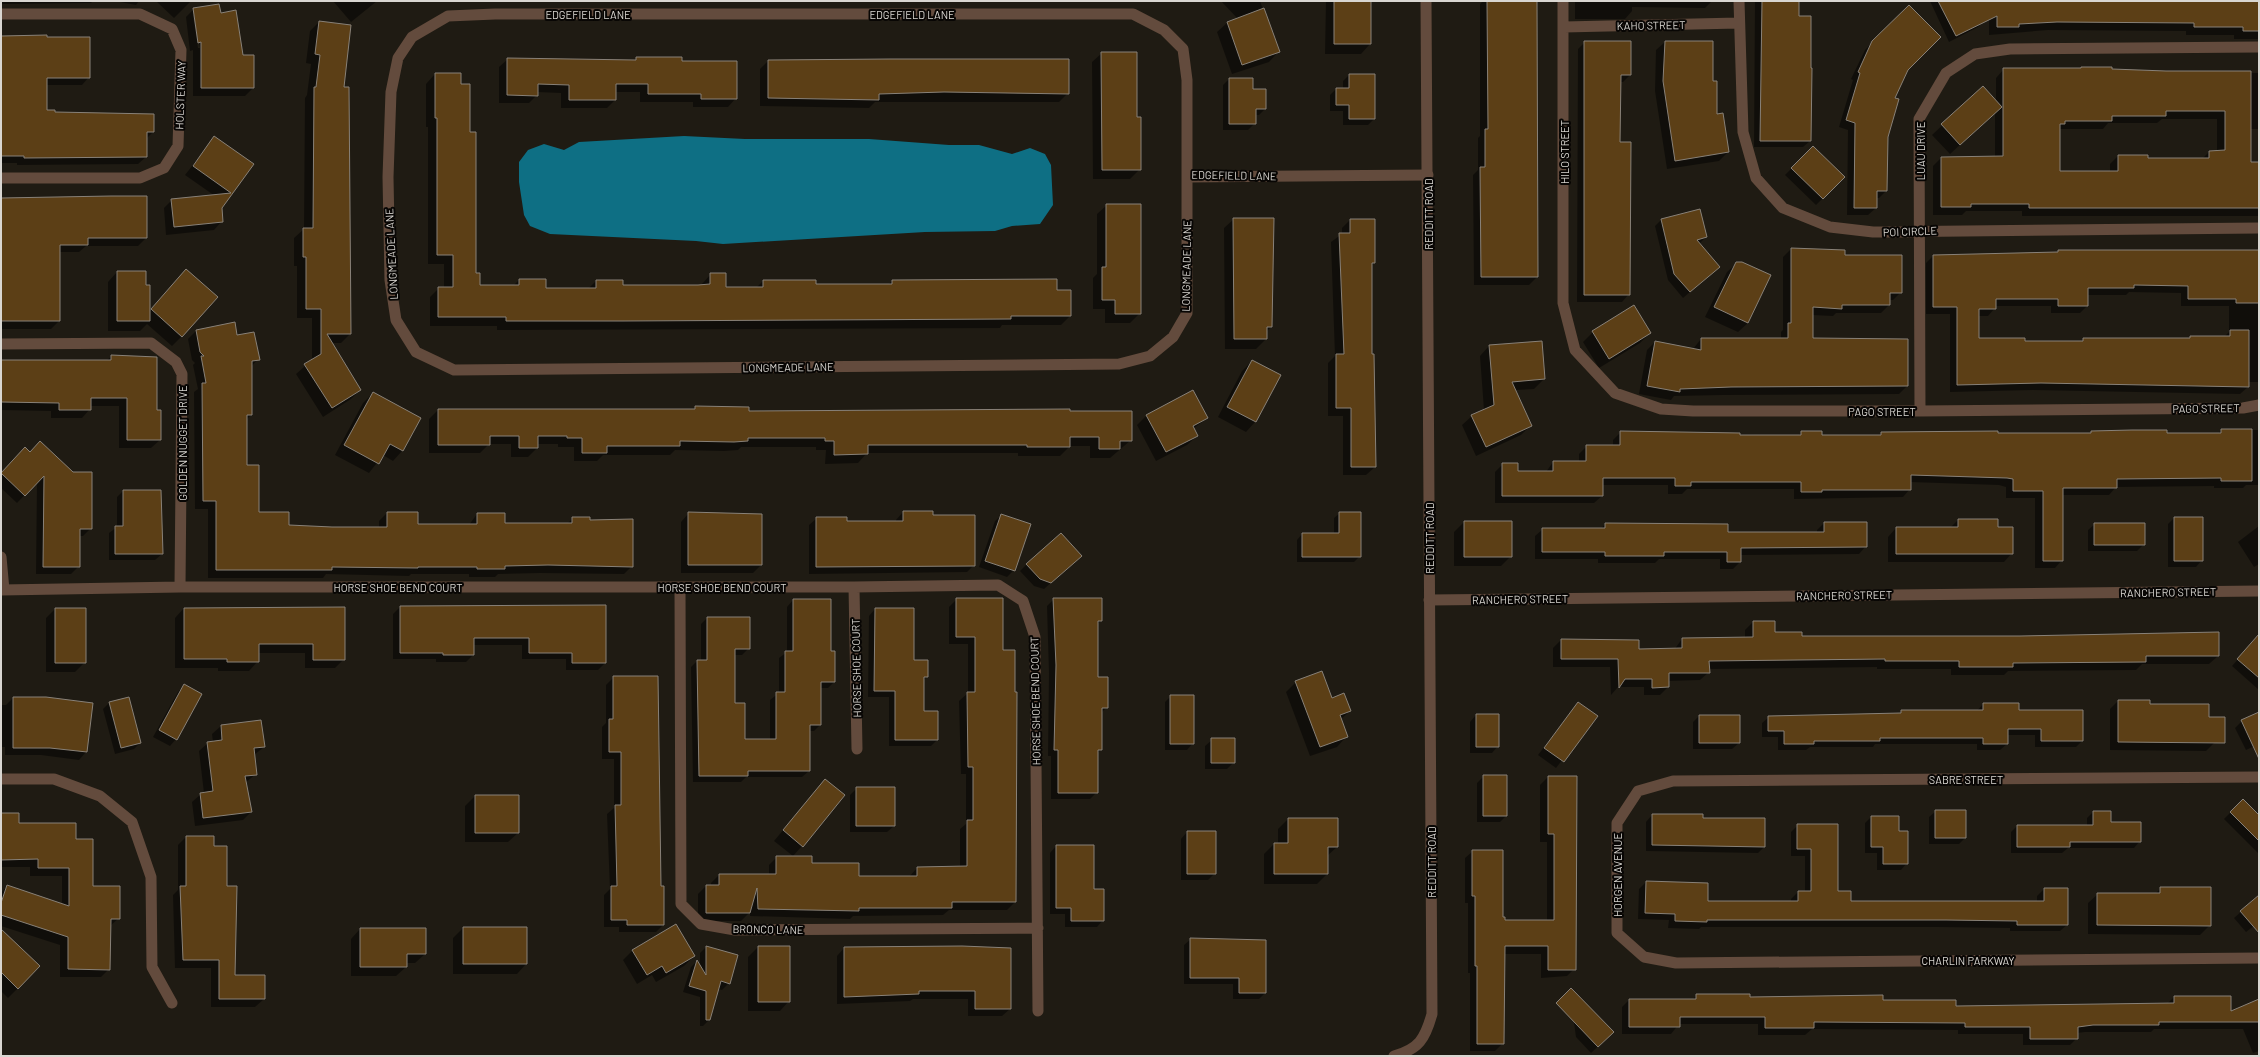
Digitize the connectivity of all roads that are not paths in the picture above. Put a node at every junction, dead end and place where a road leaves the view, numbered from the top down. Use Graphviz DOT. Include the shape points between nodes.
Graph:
graph roads {
  1 [pos="1426,1"];
  2 [pos="1563,1"];
  3 [pos="1739,1"];
  4 [pos="1,14"];
  5 [pos="1738,24"];
  6 [pos="1564,27"];
  7 [pos="2259,47"];
  8 [pos="1428,175"];
  9 [pos="388,177"];
  10 [pos="1187,177"];
  11 [pos="1,178"];
  12 [pos="2259,228"];
  13 [pos="1921,230"];
  14 [pos="1563,303"];
  15 [pos="1,344"];
  16 [pos="2259,405"];
  17 [pos="1920,411"];
  18 [pos="1,556"];
  19 [pos="180,587"];
  20 [pos="680,587"];
  21 [pos="854,587"];
  22 [pos="2,590"];
  23 [pos="2259,591"];
  24 [pos="1429,600"];
  25 [pos="857,749"];
  26 [pos="2259,777"];
  27 [pos="1,780"];
  28 [pos="1673,781"];
  29 [pos="1038,928"];
  30 [pos="2259,958"];
  31 [pos="1676,963"];
  32 [pos="172,1003"];
  33 [pos="1038,1011"];
  34 [pos="1394,1056"];
  1 -- 8 [label="street, REDDITT ROAD"];
  2 -- 6 [label="street, HILO STREET"];
  3 -- 5 [label="street, POI CIRCLE"];
  4 -- 11 [label="street, HOLSTER WAY" via="140,14 172,29 181,50 178,146 164,168 140,178"];
  5 -- 6 [label="street, KAHO STREET"];
  5 -- 13 [label="street, POI CIRCLE" via="1743,132 1756,178 1783,208 1830,227 1873,232"];
  6 -- 14 [label="street, HILO STREET"];
  7 -- 13 [label="street, LUAU DRIVE" via="2010,49 1975,54 1946,73 1919,119"];
  8 -- 10 [label="street, EDGEFIELD LANE"];
  8 -- 24 [label="street, REDDITT ROAD"];
  9 -- 10 [label="street, EDGEFIELD LANE" via="391,92 398,58 412,37 448,16 1133,14 1164,30 1183,49 1187,80"];
  9 -- 10 [label="street, LONGMEADE LANE" via="390,280 396,320 416,352 454,370 1119,364 1150,356 1173,337 1187,313"];
  12 -- 13 [label="street, POI CIRCLE"];
  13 -- 17 [label="street, LUAU DRIVE"];
  14 -- 17 [label="street, PAGO STREET" via="1575,350 1616,393 1660,409"];
  15 -- 19 [label="street, GOLDEN NUGGET DRIVE" via="152,343 176,362 182,374"];
  16 -- 17 [label="street, PAGO STREET" via="2243,408"];
  18 -- 22 [label="street, HORSE SHOE BEND COURT"];
  19 -- 20 [label="street, HORSE SHOE BEND COURT"];
  19 -- 22 [label="street, HORSE SHOE BEND COURT"];
  20 -- 21 [label="street, HORSE SHOE BEND COURT"];
  20 -- 29 [label="street, BRONCO LANE" via="681,904 701,924 735,930"];
  21 -- 25 [label="street, HORSE SHOE COURT"];
  21 -- 29 [label="street, HORSE SHOE BEND COURT" via="998,585 1023,601 1035,637"];
  23 -- 24 [label="street, RANCHERO STREET"];
  24 -- 34 [label="street, REDDITT ROAD" via="1432,1014 1427,1032 1418,1046"];
  26 -- 28 [label="street, SABRE STREET"];
  27 -- 32 [label="street" via="54,780 100,796 132,822 151,877 152,967"];
  28 -- 31 [label="street, HORGEN AVENUE" via="1638,791 1617,823 1617,933 1644,957"];
  29 -- 33 [label="street, HORSE SHOE BEND COURT"];
  30 -- 31 [label="street, CHARLIN PARKWAY"];
}
